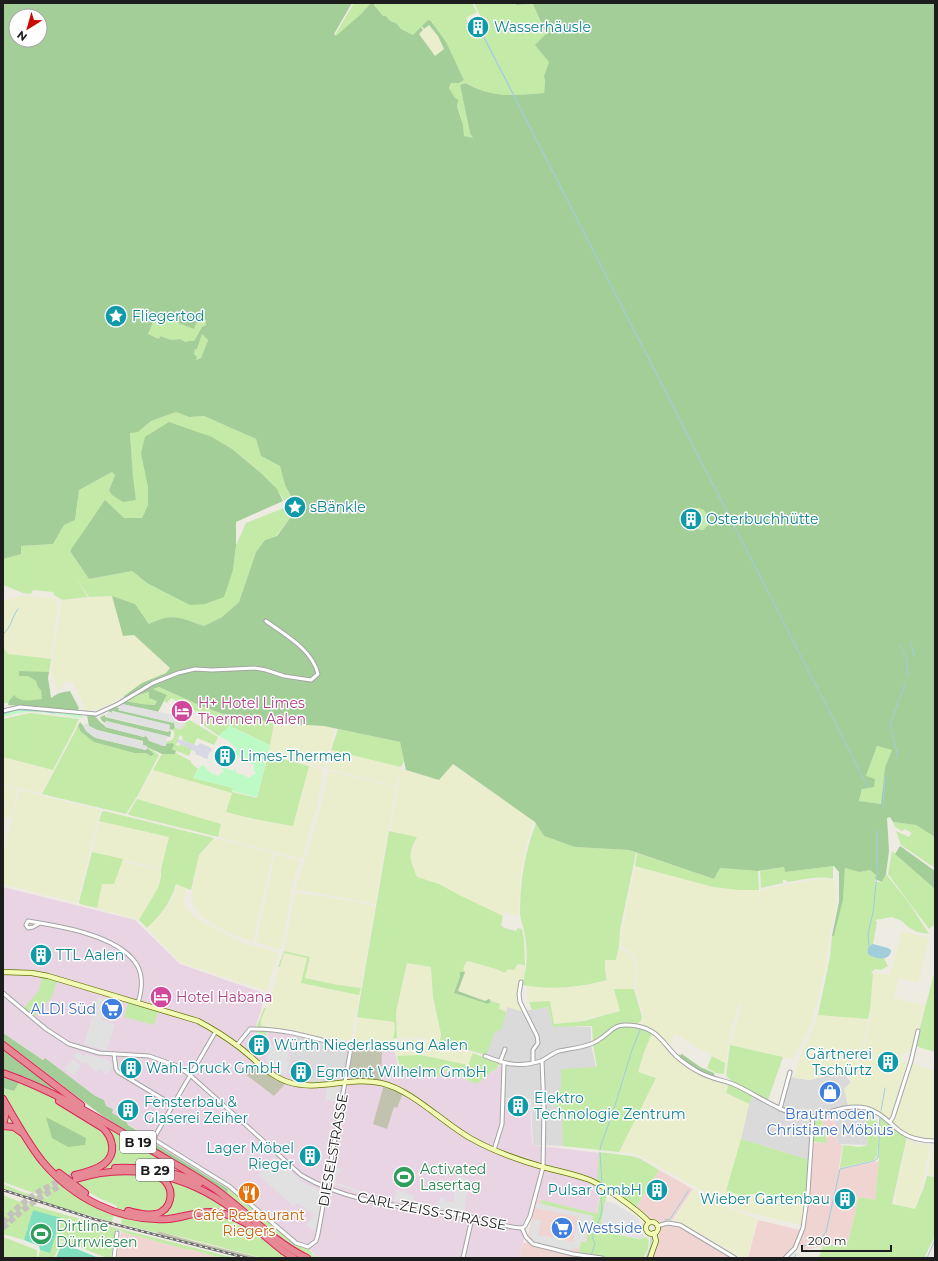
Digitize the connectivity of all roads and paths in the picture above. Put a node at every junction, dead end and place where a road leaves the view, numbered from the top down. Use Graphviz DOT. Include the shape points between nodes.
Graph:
graph roads {
  1 [pos="266,621"];
  2 [pos="3,711"];
  3 [pos="40,923"];
  4 [pos="3,972"];
  5 [pos="521,982"];
  6 [pos="3,993"];
  7 [pos="138,1003"];
  8 [pos="216,1030"];
  9 [pos="918,1031"];
  10 [pos="3,1045"];
  11 [pos="237,1045"];
  12 [pos="505,1049"];
  13 [pos="114,1054"];
  14 [pos="485,1056"];
  15 [pos="542,1060"];
  16 [pos="500,1062"];
  17 [pos="533,1062"];
  18 [pos="504,1064"];
  19 [pos="790,1072"];
  20 [pos="3,1073"];
  21 [pos="190,1075"];
  22 [pos="29,1082"];
  23 [pos="344,1082"];
  24 [pos="3,1099"];
  25 [pos="173,1105"];
  26 [pos="780,1108"];
  27 [pos="15,1116"];
  28 [pos="95,1116"];
  29 [pos="813,1117"];
  30 [pos="890,1122"];
  31 [pos="3,1123"];
  32 [pos="935,1141"];
  33 [pos="29,1142"];
  34 [pos="494,1150"];
  35 [pos="543,1167"];
  36 [pos="84,1173"];
  37 [pos="148,1173"];
  38 [pos="75,1177"];
  39 [pos="327,1187"];
  40 [pos="221,1195"];
  41 [pos="472,1218"];
  42 [pos="649,1222"];
  43 [pos="658,1226"];
  44 [pos="522,1228"];
  45 [pos="257,1230"];
  46 [pos="117,1233"];
  47 [pos="654,1233"];
  48 [pos="114,1258"];
  49 [pos="294,1258"];
  50 [pos="307,1258"];
  51 [pos="463,1258"];
  52 [pos="602,1258"];
  53 [pos="650,1258"];
  54 [pos="736,1258"];
  55 [pos="785,1258"];
  1 -- 2 [label="street" via="302,649 316,666 318,674 314,678 311,680 284,676 256,668 194,669 152,683 96,714 20,707"];
  3 -- 7 [label="street" via="70,928 117,946 127,953 136,962 139,970 142,984"];
  4 -- 7 [label="street" via="48,976"];
  5 -- 17 [label="street" via="520,1002 537,1036 538,1043 534,1050"];
  6 -- 13 [label="street, CARL-ZEISS-STRASSE" via="58,1038 89,1051"];
  7 -- 8 [label="street"];
  8 -- 11 [label="street"];
  8 -- 21 [label="street"];
  9 -- 30 [label="street" via="911,1061"];
  10 -- 28 [label="highway, B 19"];
  11 -- 23 [label="street" via="275,1076 288,1082 310,1085"];
  11 -- 23 [label="street, DIESELSTRASSE" via="250,1029 283,1030 351,1048"];
  12 -- 16 [label="street"];
  13 -- 21 [label="street, CARL-ZEISS-STRASSE" via="149,1056 177,1066"];
  13 -- 25 [label="street" via="118,1072"];
  14 -- 16 [label="street"];
  15 -- 17 [label="street"];
  15 -- 26 [label="street" via="557,1052 597,1042 617,1026 626,1024 646,1028 662,1039 676,1056 700,1073 749,1092"];
  15 -- 35 [label="street"];
  16 -- 18 [label="street"];
  17 -- 18 [label="street"];
  18 -- 34 [label="street" via="502,1124"];
  19 -- 26 [label="street"];
  20 -- 22 [label="highway, B 19"];
  21 -- 25 [label="street"];
  21 -- 39 [label="street, CARL-ZEISS-STRASSE" via="301,1175"];
  22 -- 28 [label="highway"];
  22 -- 36 [label="highway, B 19" via="108,1133 113,1147 110,1156 102,1165"];
  23 -- 34 [label="street" via="359,1080 397,1088 469,1137"];
  23 -- 39 [label="street, DIESELSTRASSE"];
  24 -- 27 [label="highway, B 29"];
  24 -- 31 [label="highway" via="6,1112"];
  25 -- 39 [label="street, DIESELSTRASSE" via="155,1140 229,1186 296,1243 308,1247 316,1241"];
  26 -- 29 [label="street"];
  27 -- 31 [label="highway"];
  27 -- 33 [label="highway, B 29"];
  27 -- 37 [label="highway, B 19" via="56,1171 81,1191 103,1202 122,1210 143,1214 154,1214 163,1210 171,1199 170,1188 162,1179"];
  28 -- 40 [label="highway, B 19"];
  29 -- 30 [label="street" via="856,1107 877,1112"];
  29 -- 55 [label="street" via="808,1192 802,1228 795,1248"];
  30 -- 32 [label="street" via="907,1136"];
  31 -- 33 [label="highway" via="17,1128"];
  33 -- 45 [label="highway, B 29" via="62,1182 83,1197 108,1209 130,1216 153,1219 216,1212 234,1216"];
  34 -- 35 [label="street"];
  35 -- 42 [label="street" via="593,1182"];
  35 -- 44 [label="street" via="530,1216"];
  36 -- 38 [label="highway, B 29"];
  36 -- 40 [label="highway, B 29" via="125,1168 163,1171 196,1182"];
  37 -- 38 [label="highway, B 19" via="116,1172"];
  37 -- 45 [label="highway, B 29" via="172,1178 201,1189 228,1206"];
  39 -- 41 [label="street, CARL-ZEISS-STRASSE" via="361,1199"];
  40 -- 50 [label="highway, B 29" via="274,1237"];
  41 -- 44 [label="street, CARL-ZEISS-STRASSE"];
  41 -- 51 [label="street"];
  42 -- 43 [label="street" via="654,1222"];
  42 -- 47 [label="street" via="646,1231"];
  43 -- 47 [label="street"];
  43 -- 54 [label="street" via="668,1223 680,1226"];
  44 -- 52 [label="street, CARL-ZEISS-STRASSE" via="533,1244"];
  45 -- 49 [label="highway, B 29"];
  46 -- 48 [label="street"];
  47 -- 53 [label="street" via="656,1242"];
}
